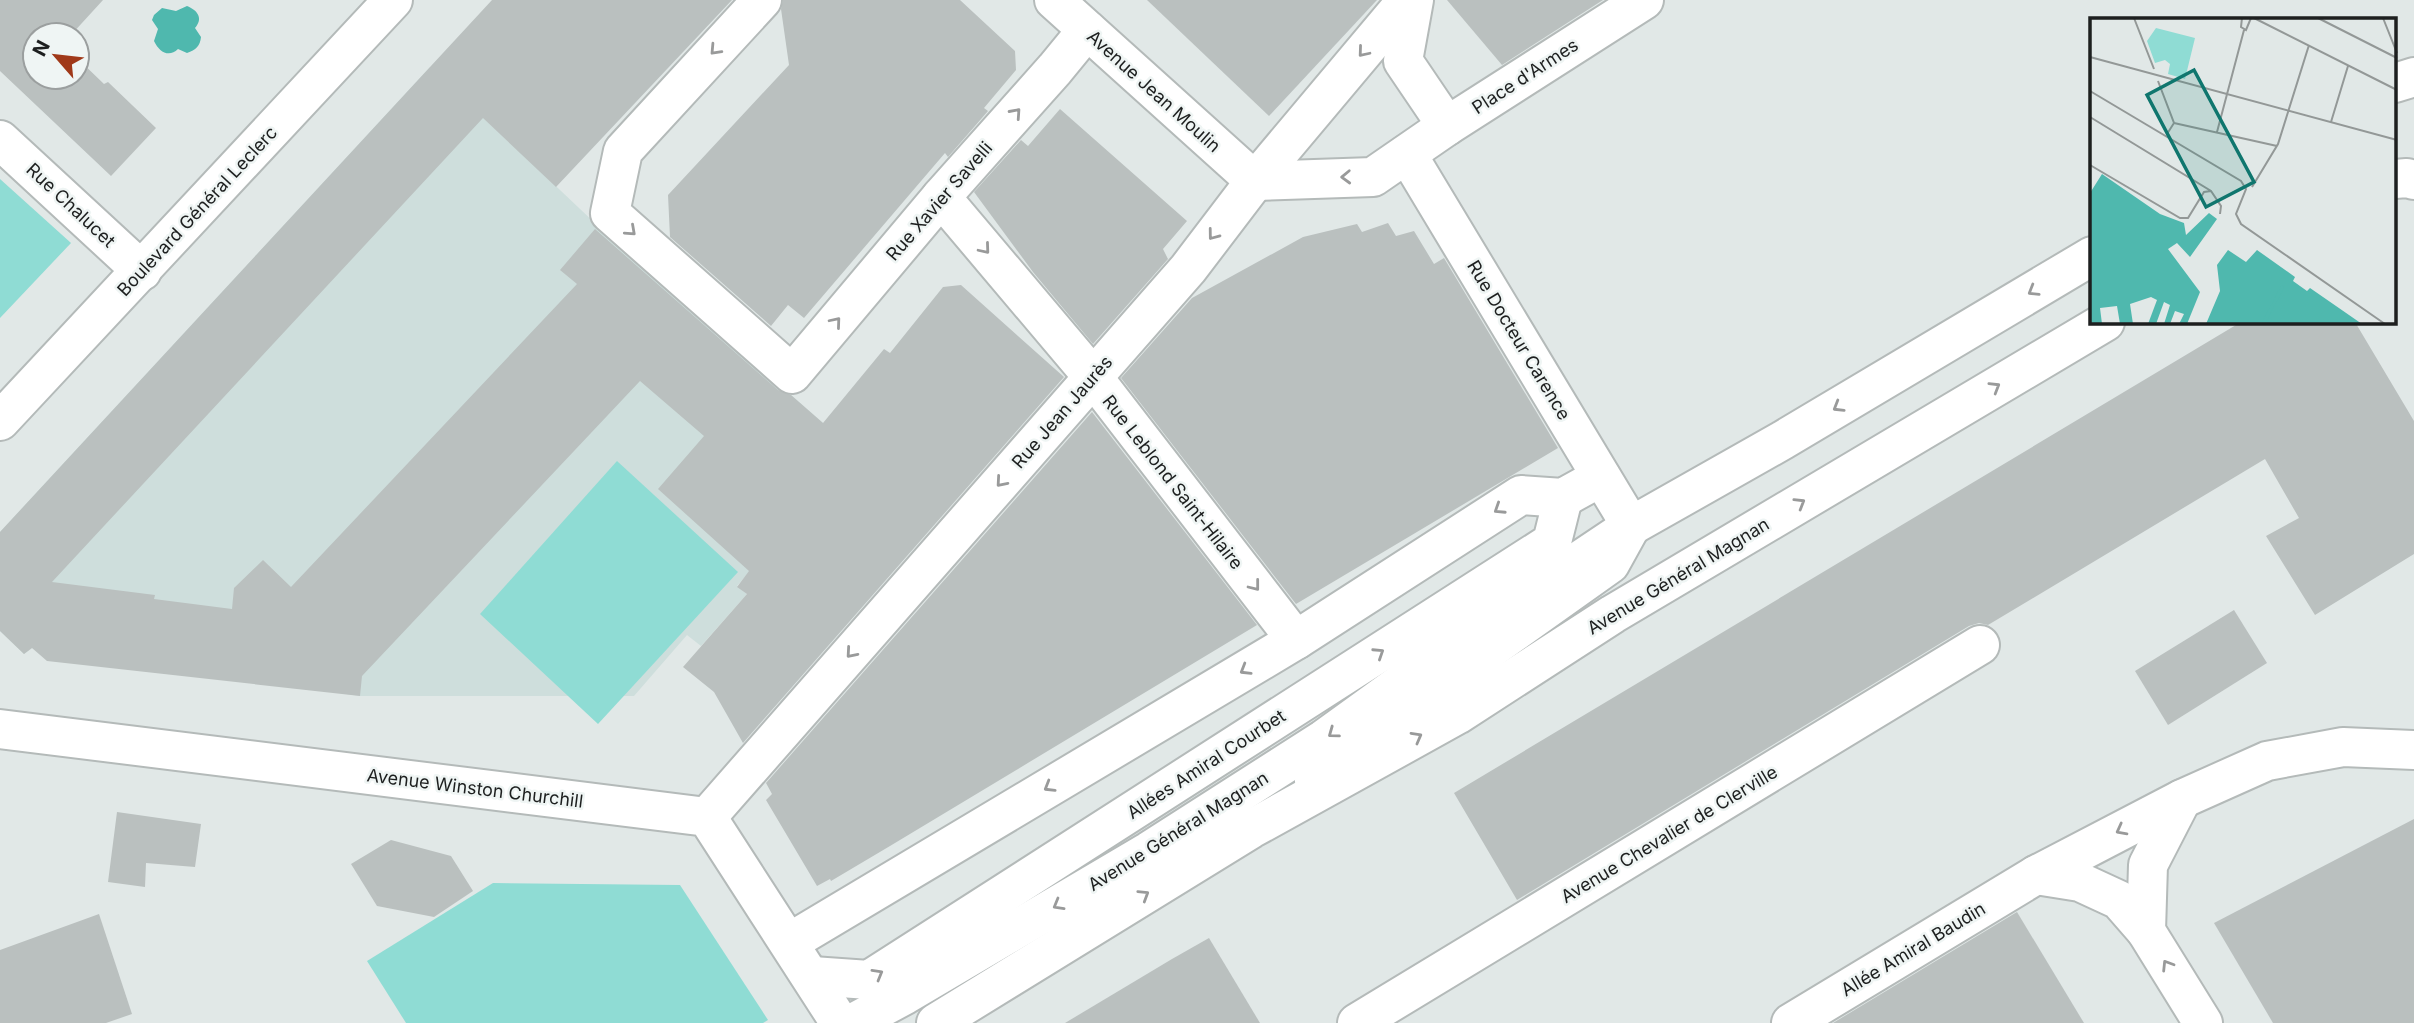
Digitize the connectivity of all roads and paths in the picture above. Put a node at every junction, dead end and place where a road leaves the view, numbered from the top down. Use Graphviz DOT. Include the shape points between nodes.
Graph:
graph roads {
  1 [pos="393,0"];
  2 [pos="762,0"];
  3 [pos="1054,0"];
  4 [pos="1407,0"];
  5 [pos="1414,0"];
  6 [pos="1644,0"];
  7 [pos="1087,30"];
  8 [pos="2414,77"];
  9 [pos="2396,83"];
  10 [pos="1447,126"];
  11 [pos="0,140"];
  12 [pos="1407,153"];
  13 [pos="2396,178"];
  14 [pos="2414,180"];
  15 [pos="1255,181"];
  16 [pos="941,197"];
  17 [pos="2090,257"];
  18 [pos="142,271"];
  19 [pos="2102,324"];
  20 [pos="1093,377"];
  21 [pos="0,421"];
  22 [pos="1601,477"];
  23 [pos="1563,498"];
  24 [pos="1631,526"];
  25 [pos="1296,639"];
  26 [pos="1980,645"];
  27 [pos="0,729"];
  28 [pos="2414,750"];
  29 [pos="2182,799"];
  30 [pos="707,817"];
  31 [pos="1251,829"];
  32 [pos="2036,875"];
  33 [pos="2146,930"];
  34 [pos="790,942"];
  35 [pos="812,976"];
  36 [pos="948,1015"];
  37 [pos="840,1023"];
  38 [pos="853,1023"];
  39 [pos="913,1023"];
  40 [pos="1357,1023"];
  41 [pos="1791,1023"];
  42 [pos="2203,1023"];
  1 -- 18 [label="street, Boulevard Général Leclerc"];
  2 -- 16 [label="street, Rue Xavier Savelli, one-way" via="623,151 610,213 792,374"];
  3 -- 7 [label="street, Avenue Jean Moulin"];
  4 -- 15 [label="street, Rue Jean Jaurès, one-way"];
  5 -- 10 [label="street" via="1403,61"];
  6 -- 10 [label="street, Place d'Armes"];
  7 -- 15 [label="street, Avenue Jean Moulin"];
  16 -- 7 [label="street, Rue Xavier Savelli, one-way"];
  8 -- 9 [label="street"];
  10 -- 12 [label="street, Place d'Armes"];
  11 -- 18 [label="street, Rue Chalucet"];
  12 -- 15 [label="street, Place d'Armes, one-way" via="1373,177"];
  12 -- 22 [label="street, Rue Docteur Carence"];
  13 -- 14 [label="street"];
  15 -- 20 [label="street, Rue Jean Jaurès, one-way" via="1188,269"];
  16 -- 20 [label="street, Rue Leblond Saint-Hilaire, one-way"];
  17 -- 24 [label="street, Avenue Général Magnan, one-way"];
  18 -- 21 [label="street, Boulevard Général Leclerc"];
  31 -- 19 [label="street, Avenue Général Magnan, one-way" via="1457,715 1614,614"];
  20 -- 25 [label="street, Rue Leblond Saint-Hilaire, one-way"];
  20 -- 30 [label="street, Rue Jean Jaurès, one-way"];
  22 -- 23 [label="street"];
  22 -- 24 [label="street, Rue Docteur Carence"];
  23 -- 25 [label="street, one-way" via="1521,495"];
  35 -- 23 [label="street, Allées Amiral Courbet, one-way" via="869,980 1552,542"];
  24 -- 31 [label="street, Avenue Général Magnan" via="1609,564"];
  24 -- 38 [label="street, Avenue Général Magnan, one-way" via="1324,739 1149,851"];
  25 -- 34 [label="street, one-way"];
  26 -- 40 [label="street, Avenue Chevalier de Clerville"];
  27 -- 30 [label="street, Avenue Winston Churchill"];
  28 -- 29 [label="street, Allée Amiral Baudin" via="2343,747 2267,761"];
  29 -- 32 [label="street, Allée Amiral Baudin, one-way"];
  29 -- 33 [label="street" via="2148,865"];
  30 -- 34 [label="street"];
  36 -- 31 [label="street, Avenue Général Magnan, one-way"];
  32 -- 33 [label="street" via="2080,883 2119,900"];
  32 -- 41 [label="street, Allée Amiral Baudin"];
  42 -- 33 [label="street, one-way"];
  34 -- 35 [label="street"];
  35 -- 37 [label="street"];
  36 -- 39 [label="street, Avenue Général Magnan"];
}
